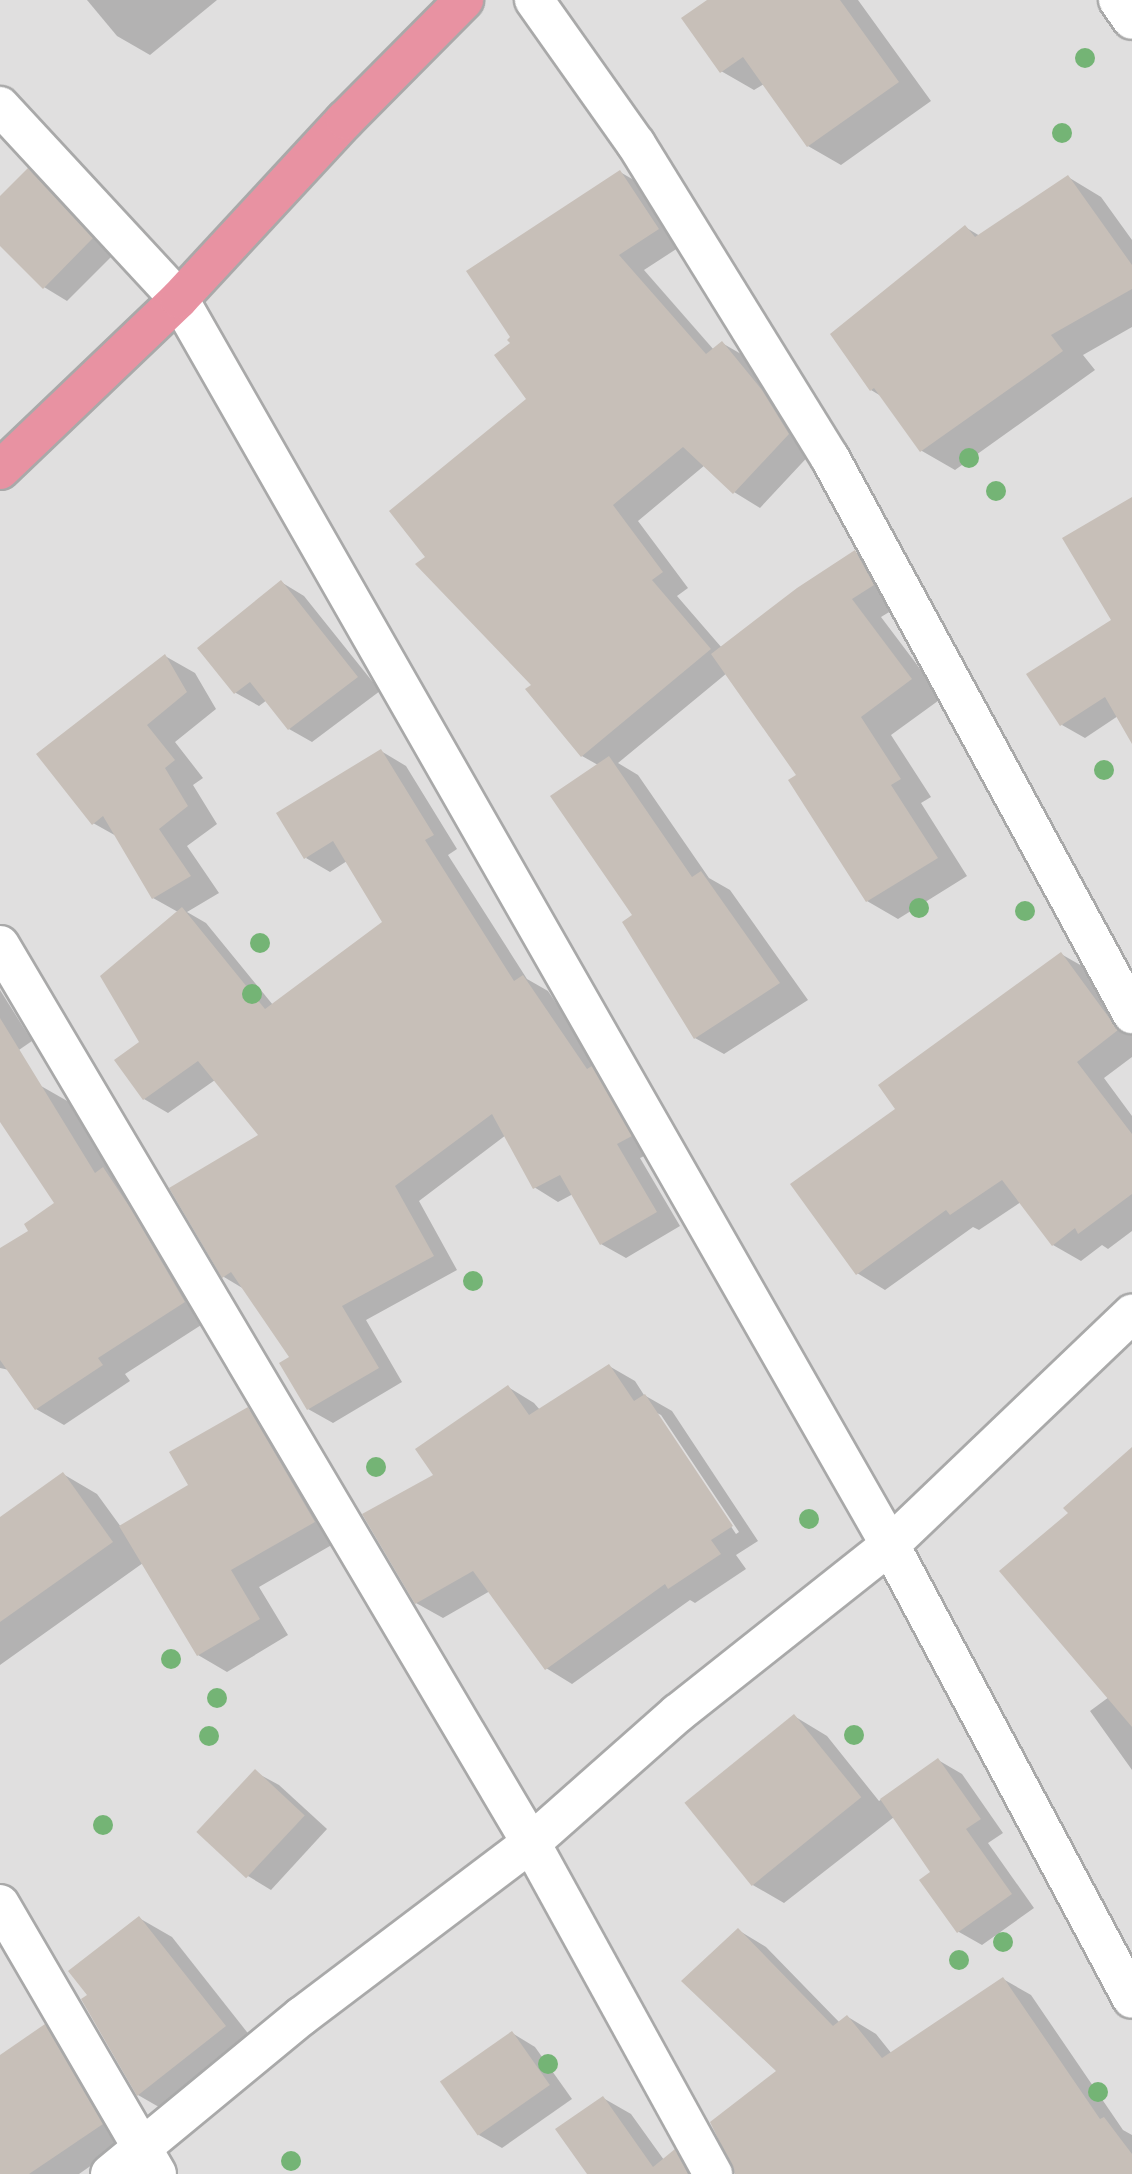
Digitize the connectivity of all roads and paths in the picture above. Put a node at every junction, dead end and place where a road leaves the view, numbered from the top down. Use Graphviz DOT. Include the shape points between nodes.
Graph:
graph roads {
  1 [pos="464,0"];
  2 [pos="534,0"];
  3 [pos="1118,0"];
  4 [pos="1132,20"];
  5 [pos="0,106"];
  6 [pos="179,299"];
  7 [pos="0,470"];
  8 [pos="0,945"];
  9 [pos="1132,1014"];
  10 [pos="1132,1314"];
  11 [pos="890,1545"];
  12 [pos="531,1843"];
  13 [pos="0,1904"];
  14 [pos="1132,1999"];
  15 [pos="149,2162"];
  16 [pos="110,2174"];
  17 [pos="713,2174"];
  1 -- 6 [label="highway"];
  2 -- 9 [label="street" via="636,144 830,458"];
  3 -- 4 [label="street"];
  5 -- 6 [label="street"];
  6 -- 7 [label="highway"];
  6 -- 11 [label="street"];
  8 -- 12 [label="street"];
  10 -- 11 [label="street"];
  11 -- 12 [label="street" via="678,1713"];
  11 -- 14 [label="street"];
  12 -- 15 [label="street" via="302,2016"];
  12 -- 17 [label="street"];
  13 -- 15 [label="street"];
  15 -- 16 [label="street"];
}
